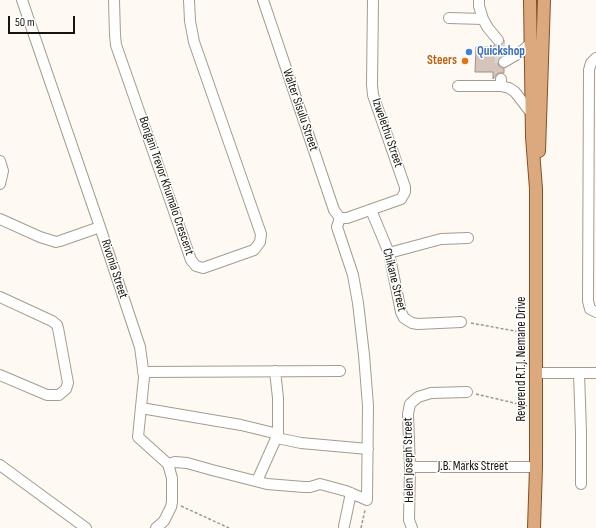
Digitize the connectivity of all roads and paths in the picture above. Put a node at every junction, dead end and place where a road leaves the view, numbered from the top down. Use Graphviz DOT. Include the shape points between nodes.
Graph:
graph roads {
  1 [pos="22,0"];
  2 [pos="114,0"];
  3 [pos="190,0"];
  4 [pos="263,0"];
  5 [pos="373,0"];
  6 [pos="479,0"];
  7 [pos="530,0"];
  8 [pos="544,0"];
  9 [pos="449,18"];
  10 [pos="483,19"];
  11 [pos="498,40"];
  12 [pos="531,43"];
  13 [pos="596,58"];
  14 [pos="504,62"];
  15 [pos="458,86"];
  16 [pos="532,114"];
  17 [pos="0,161"];
  18 [pos="0,184"];
  19 [pos="536,189"];
  20 [pos="372,210"];
  21 [pos="340,218"];
  22 [pos="0,219"];
  23 [pos="100,227"];
  24 [pos="468,238"];
  25 [pos="389,253"];
  26 [pos="0,298"];
  27 [pos="596,312"];
  28 [pos="461,322"];
  29 [pos="536,334"];
  30 [pos="275,371"];
  31 [pos="340,371"];
  32 [pos="144,372"];
  33 [pos="535,373"];
  34 [pos="579,373"];
  35 [pos="596,373"];
  36 [pos="0,375"];
  37 [pos="467,392"];
  38 [pos="141,408"];
  39 [pos="536,408"];
  40 [pos="278,436"];
  41 [pos="368,449"];
  42 [pos="168,464"];
  43 [pos="0,465"];
  44 [pos="410,467"];
  45 [pos="536,467"];
  46 [pos="257,481"];
  47 [pos="581,484"];
  48 [pos="351,493"];
  49 [pos="367,500"];
  50 [pos="172,502"];
  51 [pos="344,526"];
  52 [pos="86,528"];
  53 [pos="156,528"];
  54 [pos="229,528"];
  55 [pos="361,528"];
  56 [pos="412,528"];
  57 [pos="534,528"];
  1 -- 23 [label="street, Rivonia Street"];
  2 -- 3 [label="street, Bongani Trevor Khumalo Crescent" via="114,35 119,52 192,260 196,266 203,268 254,250 259,245 261,237 194,42"];
  4 -- 21 [label="street, Walter Sisulu Street" via="334,210"];
  5 -- 20 [label="street, Izwelethu Street" via="373,95 406,190 401,199"];
  6 -- 10 [label="street"];
  7 -- 12 [label="main road, Reverend R.T.J. Nemane Drive"];
  8 -- 19 [label="main road, Reverend R.T.J. Nemane Drive"];
  9 -- 10 [label="street"];
  10 -- 11 [label="street"];
  12 -- 14 [label="street"];
  12 -- 16 [label="main road, Reverend R.T.J. Nemane Drive"];
  13 -- 27 [label="street" via="589,70 588,301 589,307"];
  15 -- 16 [label="street" via="501,83 515,92"];
  16 -- 19 [label="main road, Reverend R.T.J. Nemane Drive"];
  17 -- 18 [label="street" via="3,171"];
  19 -- 29 [label="main road, Reverend R.T.J. Nemane Drive"];
  20 -- 21 [label="street, Izwelethu Street"];
  20 -- 25 [label="street, Chikane Street"];
  21 -- 41 [label="street" via="337,227 353,275 358,303 368,406"];
  22 -- 23 [label="street" via="56,242"];
  23 -- 32 [label="street, Rivonia Street" via="140,347"];
  24 -- 25 [label="street" via="441,239"];
  25 -- 28 [label="street, Chikane Street" via="401,312 406,320 418,324"];
  26 -- 36 [label="street" via="57,325 68,383 59,395 47,395"];
  28 -- 29 [label="path"];
  29 -- 33 [label="main road, Reverend R.T.J. Nemane Drive"];
  30 -- 31 [label="street"];
  30 -- 32 [label="street"];
  30 -- 40 [label="street"];
  32 -- 38 [label="street, Rivonia Street"];
  33 -- 34 [label="street"];
  33 -- 39 [label="main road, Reverend R.T.J. Nemane Drive"];
  34 -- 35 [label="street"];
  34 -- 47 [label="street"];
  37 -- 39 [label="path"];
  37 -- 44 [label="street, Helen Joseph Street" via="431,393 418,397 410,404"];
  38 -- 40 [label="street" via="241,425"];
  38 -- 42 [label="street, Rivonia Street" via="138,437"];
  39 -- 45 [label="main road, Reverend R.T.J. Nemane Drive"];
  40 -- 41 [label="street" via="301,443"];
  40 -- 46 [label="street"];
  41 -- 49 [label="street"];
  42 -- 46 [label="street" via="187,463"];
  42 -- 50 [label="street" via="172,478"];
  43 -- 52 [label="street"];
  44 -- 45 [label="street, J.B. Marks Street"];
  44 -- 56 [label="street, Helen Joseph Street" via="409,520"];
  45 -- 57 [label="main road, Reverend R.T.J. Nemane Drive"];
  46 -- 48 [label="street" via="304,487 320,484"];
  48 -- 49 [label="street"];
  48 -- 51 [label="street"];
  49 -- 55 [label="path"];
  50 -- 53 [label="street" via="164,520"];
  50 -- 54 [label="path"];
}
